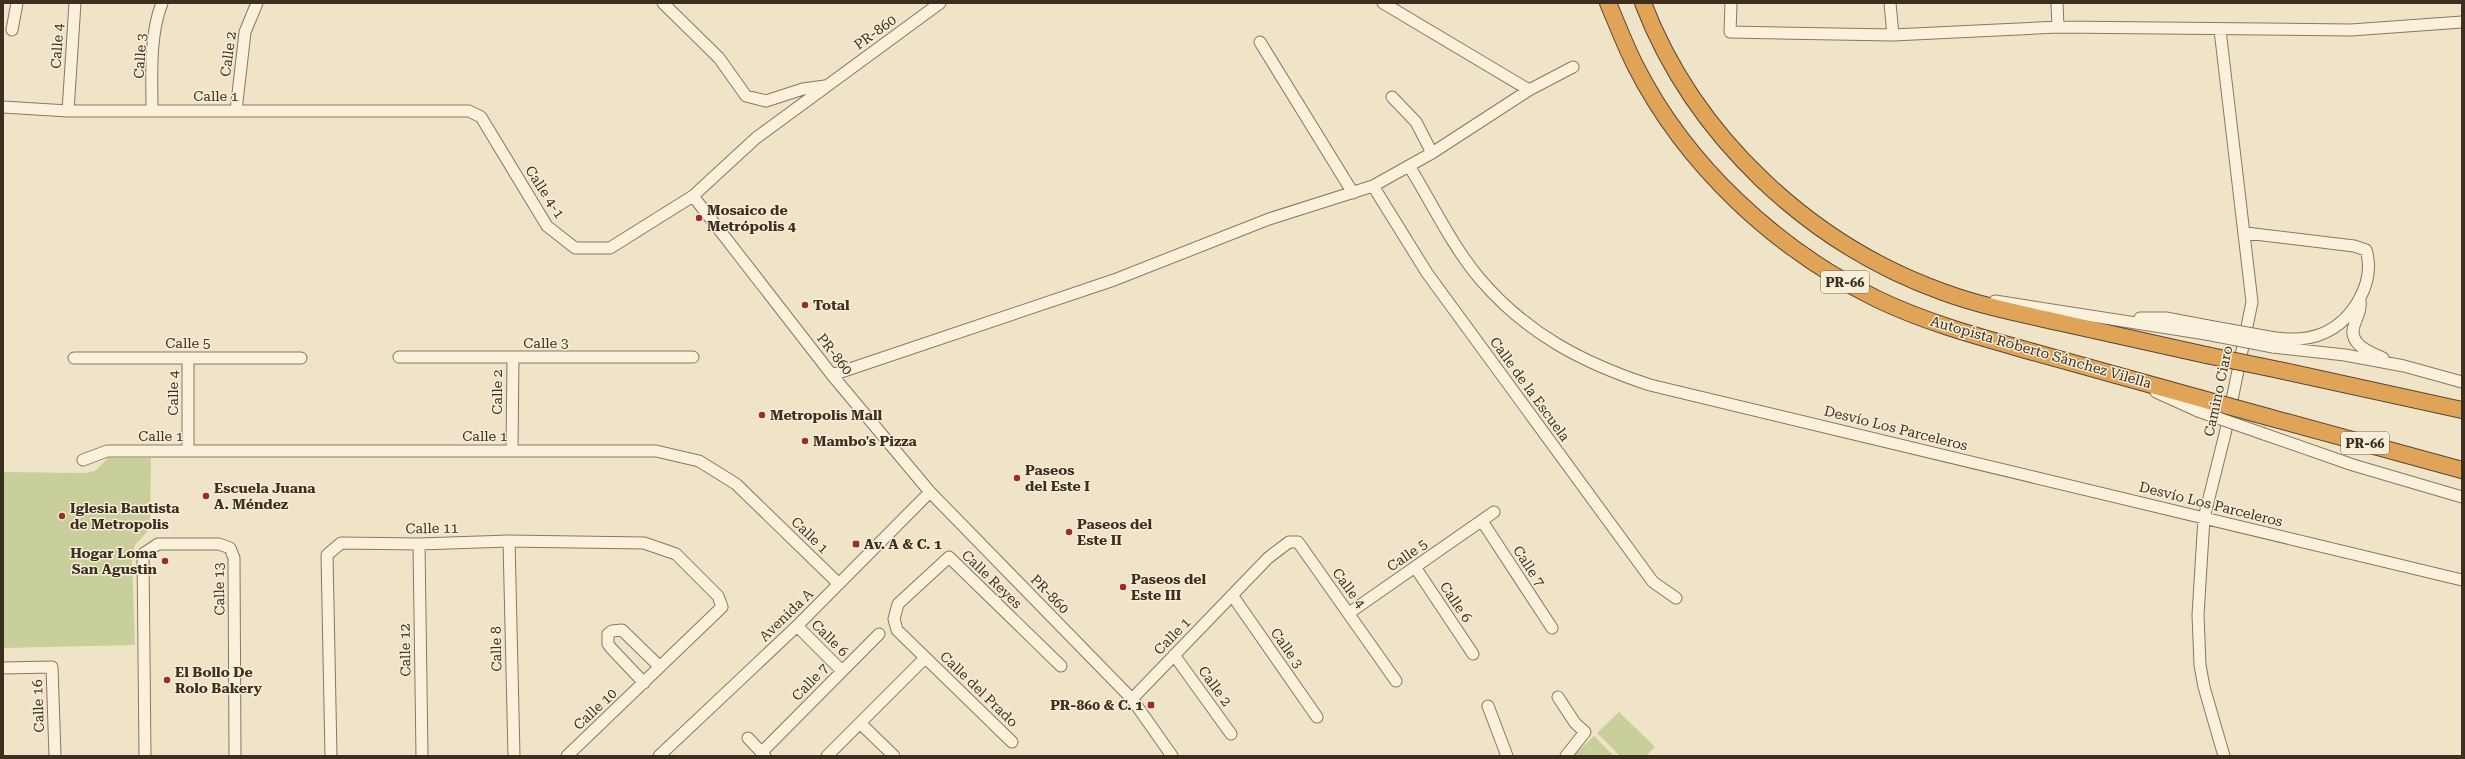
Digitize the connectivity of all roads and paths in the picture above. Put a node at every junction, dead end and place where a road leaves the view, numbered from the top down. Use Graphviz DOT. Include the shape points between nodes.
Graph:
graph roads {
  1 [pos="17,3"];
  2 [pos="75,3"];
  3 [pos="162,3"];
  4 [pos="257,3"];
  5 [pos="663,3"];
  6 [pos="940,3"];
  7 [pos="1383,3"];
  8 [pos="1608,3"];
  9 [pos="1643,3"];
  10 [pos="1731,3"];
  11 [pos="1890,3"];
  12 [pos="2057,3"];
  13 [pos="2462,22"];
  14 [pos="2058,27"];
  15 [pos="12,30"];
  16 [pos="2220,30"];
  17 [pos="1893,35"];
  18 [pos="1260,42"];
  19 [pos="1573,67"];
  20 [pos="826,86"];
  21 [pos="1529,90"];
  22 [pos="1392,97"];
  23 [pos="3,107"];
  24 [pos="68,111"];
  25 [pos="152,111"];
  26 [pos="236,111"];
  27 [pos="430,111"];
  28 [pos="1432,153"];
  29 [pos="1409,166"];
  30 [pos="1373,186"];
  31 [pos="1352,192"];
  32 [pos="693,196"];
  33 [pos="2246,233"];
  34 [pos="1943,292"];
  35 [pos="2360,300"];
  36 [pos="2274,343"];
  37 [pos="398,357"];
  38 [pos="693,357"];
  39 [pos="74,358"];
  40 [pos="188,358"];
  41 [pos="301,358"];
  42 [pos="513,358"];
  43 [pos="2404,366"];
  44 [pos="832,375"];
  45 [pos="2462,382"];
  46 [pos="2199,404"];
  47 [pos="2462,410"];
  48 [pos="188,451"];
  49 [pos="512,451"];
  50 [pos="83,460"];
  51 [pos="2462,470"];
  52 [pos="930,492"];
  53 [pos="2462,497"];
  54 [pos="1494,512"];
  55 [pos="2204,518"];
  56 [pos="1482,521"];
  57 [pos="509,541"];
  58 [pos="419,544"];
  59 [pos="1268,558"];
  60 [pos="1415,567"];
  61 [pos="2462,580"];
  62 [pos="839,584"];
  63 [pos="1232,595"];
  64 [pos="1676,598"];
  65 [pos="720,602"];
  66 [pos="1349,614"];
  67 [pos="797,626"];
  68 [pos="1552,628"];
  69 [pos="879,634"];
  70 [pos="1473,654"];
  71 [pos="1174,655"];
  72 [pos="925,658"];
  73 [pos="1061,666"];
  74 [pos="660,667"];
  75 [pos="3,668"];
  76 [pos="842,671"];
  77 [pos="1396,681"];
  78 [pos="644,683"];
  79 [pos="1558,697"];
  80 [pos="1132,699"];
  81 [pos="1488,706"];
  82 [pos="1317,717"];
  83 [pos="860,723"];
  84 [pos="1231,734"];
  85 [pos="748,738"];
  86 [pos="1012,742"];
  87 [pos="764,754"];
  88 [pos="55,756"];
  89 [pos="145,756"];
  90 [pos="235,756"];
  91 [pos="331,756"];
  92 [pos="422,756"];
  93 [pos="514,756"];
  94 [pos="567,756"];
  95 [pos="659,756"];
  96 [pos="827,756"];
  97 [pos="894,756"];
  98 [pos="1172,756"];
  99 [pos="1507,756"];
  100 [pos="1566,756"];
  101 [pos="2224,756"];
  1 -- 15 [label="street"];
  2 -- 24 [label="street, Calle 4"];
  3 -- 25 [label="street, Calle 3" via="152,60"];
  4 -- 26 [label="street, Calle 2" via="245,32"];
  5 -- 20 [label="street" via="720,58 746,96 766,101 804,89"];
  6 -- 20 [label="street, PR-860 / PR-860"];
  7 -- 21 [label="street"];
  8 -- 46 [label="highway, Autopista Roberto Sánchez Vilella / PR-66" via="1636,65 1674,127 1723,186 1750,212 1802,254 1871,296 1958,331 2120,376"];
  9 -- 34 [label="highway, Autopista Roberto Sánchez Vilella / PR-66" via="1668,58 1692,99 1737,154 1766,184 1820,228 1860,254 1896,273"];
  10 -- 17 [label="street" via="1730,32"];
  11 -- 17 [label="street"];
  12 -- 14 [label="street"];
  13 -- 16 [label="street" via="2351,30"];
  14 -- 16 [label="street"];
  14 -- 17 [label="street"];
  16 -- 33 [label="street, Camino Ciaro"];
  18 -- 31 [label="street"];
  19 -- 21 [label="street"];
  20 -- 32 [label="street, PR-860 / PR-860" via="756,138"];
  21 -- 28 [label="street"];
  22 -- 28 [label="street" via="1416,122"];
  23 -- 24 [label="street, Calle 1"];
  24 -- 25 [label="street, Calle 1"];
  25 -- 26 [label="street, Calle 1"];
  26 -- 27 [label="street, Calle 1"];
  27 -- 32 [label="street, Calle 4-1" via="469,111 481,117 547,226 575,248 610,248"];
  28 -- 29 [label="street"];
  29 -- 30 [label="street"];
  29 -- 55 [label="street, Desvío Los Parceleros" via="1479,278 1498,298 1520,319 1549,340 1609,372 1650,386"];
  30 -- 31 [label="street"];
  30 -- 64 [label="street, Calle de la Escuela" via="1427,273 1653,582"];
  31 -- 44 [label="street" via="1269,219 1114,280"];
  32 -- 44 [label="street, PR-860 / PR-860"];
  33 -- 35 [label="street" via="2354,246 2366,250 2369,258 2368,272"];
  33 -- 55 [label="street, Camino Ciaro" via="2252,302 2225,434"];
  34 -- 36 [label="street, bridge" via="2094,316 2207,330"];
  34 -- 47 [label="highway, Autopista Roberto Sánchez Vilella / PR-66, bridge" via="1998,309"];
  35 -- 36 [label="street" via="2335,327 2306,339"];
  35 -- 43 [label="street" via="2361,307 2353,327 2357,343 2366,350"];
  36 -- 43 [label="street"];
  37 -- 42 [label="street, Calle 3"];
  38 -- 42 [label="street, Calle 3"];
  39 -- 40 [label="street, Calle 5"];
  40 -- 41 [label="street, Calle 5"];
  40 -- 48 [label="street, Calle 4"];
  42 -- 49 [label="street, Calle 2"];
  43 -- 45 [label="street"];
  44 -- 52 [label="street, PR-860 / PR-860"];
  46 -- 51 [label="highway, Autopista Roberto Sánchez Vilella / PR-66, bridge" via="2268,417"];
  46 -- 53 [label="street, bridge" via="2264,434 2353,465"];
  48 -- 49 [label="street, Calle 1"];
  48 -- 50 [label="street, Calle 1" via="107,451"];
  49 -- 62 [label="street, Calle 1" via="656,451 699,461 736,484"];
  52 -- 62 [label="street, Avenida A"];
  52 -- 80 [label="street, PR-860 / PR-860"];
  54 -- 56 [label="street, Calle 5"];
  55 -- 61 [label="street, Desvío Los Parceleros"];
  55 -- 101 [label="street, Camino Ciaro" via="2198,615 2200,665 2209,709"];
  56 -- 60 [label="street, Calle 5"];
  56 -- 68 [label="street, Calle 7"];
  57 -- 58 [label="street, Calle 11"];
  57 -- 65 [label="street, Calle 11" via="644,543 676,554 718,596"];
  57 -- 93 [label="street, Calle 8"];
  58 -- 91 [label="street, Calle 11" via="341,544 327,555"];
  58 -- 92 [label="street, Calle 12"];
  59 -- 63 [label="street, Calle 1"];
  59 -- 66 [label="street, Calle 4" via="1289,542 1298,542"];
  60 -- 66 [label="street, Calle 5"];
  60 -- 70 [label="street, Calle 6"];
  62 -- 67 [label="street, Avenida A"];
  63 -- 71 [label="street, Calle 1"];
  63 -- 82 [label="street, Calle 3"];
  65 -- 74 [label="street, Calle 10" via="722,607"];
  66 -- 77 [label="street, Calle 4"];
  67 -- 76 [label="street, Calle 6"];
  67 -- 95 [label="street, Avenida A"];
  69 -- 76 [label="street, Calle 7"];
  71 -- 80 [label="street, Calle 1"];
  71 -- 84 [label="street, Calle 2"];
  72 -- 73 [label="street, Calle Reyes" via="897,630 894,619 898,604 948,557"];
  72 -- 83 [label="street"];
  72 -- 86 [label="street, Calle del Prado"];
  74 -- 78 [label="street, Calle 10"];
  74 -- 78 [label="street" via="622,630 608,634 608,644"];
  75 -- 88 [label="street, Calle 16" via="52,667"];
  76 -- 87 [label="street, Calle 7"];
  78 -- 94 [label="street, Calle 10"];
  79 -- 100 [label="street" via="1575,723 1585,732"];
  80 -- 98 [label="street, PR-860 / PR-860"];
  81 -- 99 [label="street"];
  83 -- 96 [label="street"];
  83 -- 97 [label="street"];
  85 -- 87 [label="street"];
  89 -- 90 [label="street, Calle 13" via="143,554 158,544 219,544 230,548 234,558"];
}
